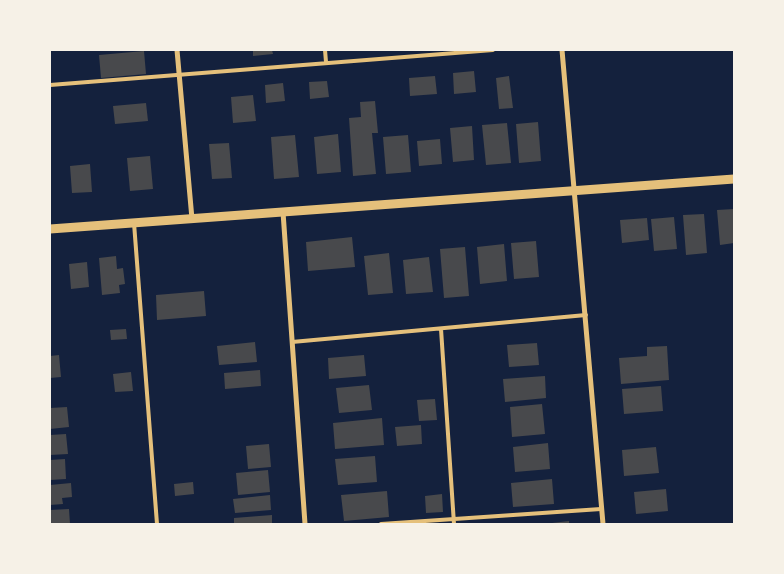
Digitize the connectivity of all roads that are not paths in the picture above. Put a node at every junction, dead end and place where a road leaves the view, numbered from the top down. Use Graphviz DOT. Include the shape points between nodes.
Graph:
graph roads {
  1 [pos="177,50"];
  2 [pos="325,50"];
  3 [pos="433,50"];
  4 [pos="493,50"];
  5 [pos="562,50"];
  6 [pos="434,56"];
  7 [pos="326,62"];
  8 [pos="180,74"];
  9 [pos="50,85"];
  10 [pos="734,179"];
  11 [pos="575,190"];
  12 [pos="283,212"];
  13 [pos="192,218"];
  14 [pos="134,223"];
  15 [pos="50,229"];
  16 [pos="586,315"];
  17 [pos="441,328"];
  18 [pos="292,342"];
  19 [pos="601,509"];
  20 [pos="454,522"];
  21 [pos="157,524"];
  22 [pos="305,524"];
  23 [pos="381,524"];
  24 [pos="603,524"];
  1 -- 8 [label="street"];
  2 -- 7 [label="lane"];
  3 -- 6 [label="lane"];
  4 -- 6 [label="lane"];
  5 -- 11 [label="street"];
  6 -- 7 [label="lane"];
  7 -- 8 [label="lane"];
  8 -- 9 [label="lane"];
  8 -- 13 [label="street"];
  10 -- 11 [label="street"];
  11 -- 12 [label="street"];
  11 -- 16 [label="street"];
  12 -- 13 [label="street"];
  12 -- 18 [label="street"];
  13 -- 14 [label="street"];
  14 -- 15 [label="street"];
  14 -- 21 [label="lane"];
  16 -- 17 [label="lane"];
  16 -- 19 [label="street"];
  17 -- 18 [label="lane"];
  17 -- 20 [label="lane"];
  18 -- 22 [label="street"];
  19 -- 20 [label="lane"];
  19 -- 24 [label="street"];
  20 -- 23 [label="lane"];
}
